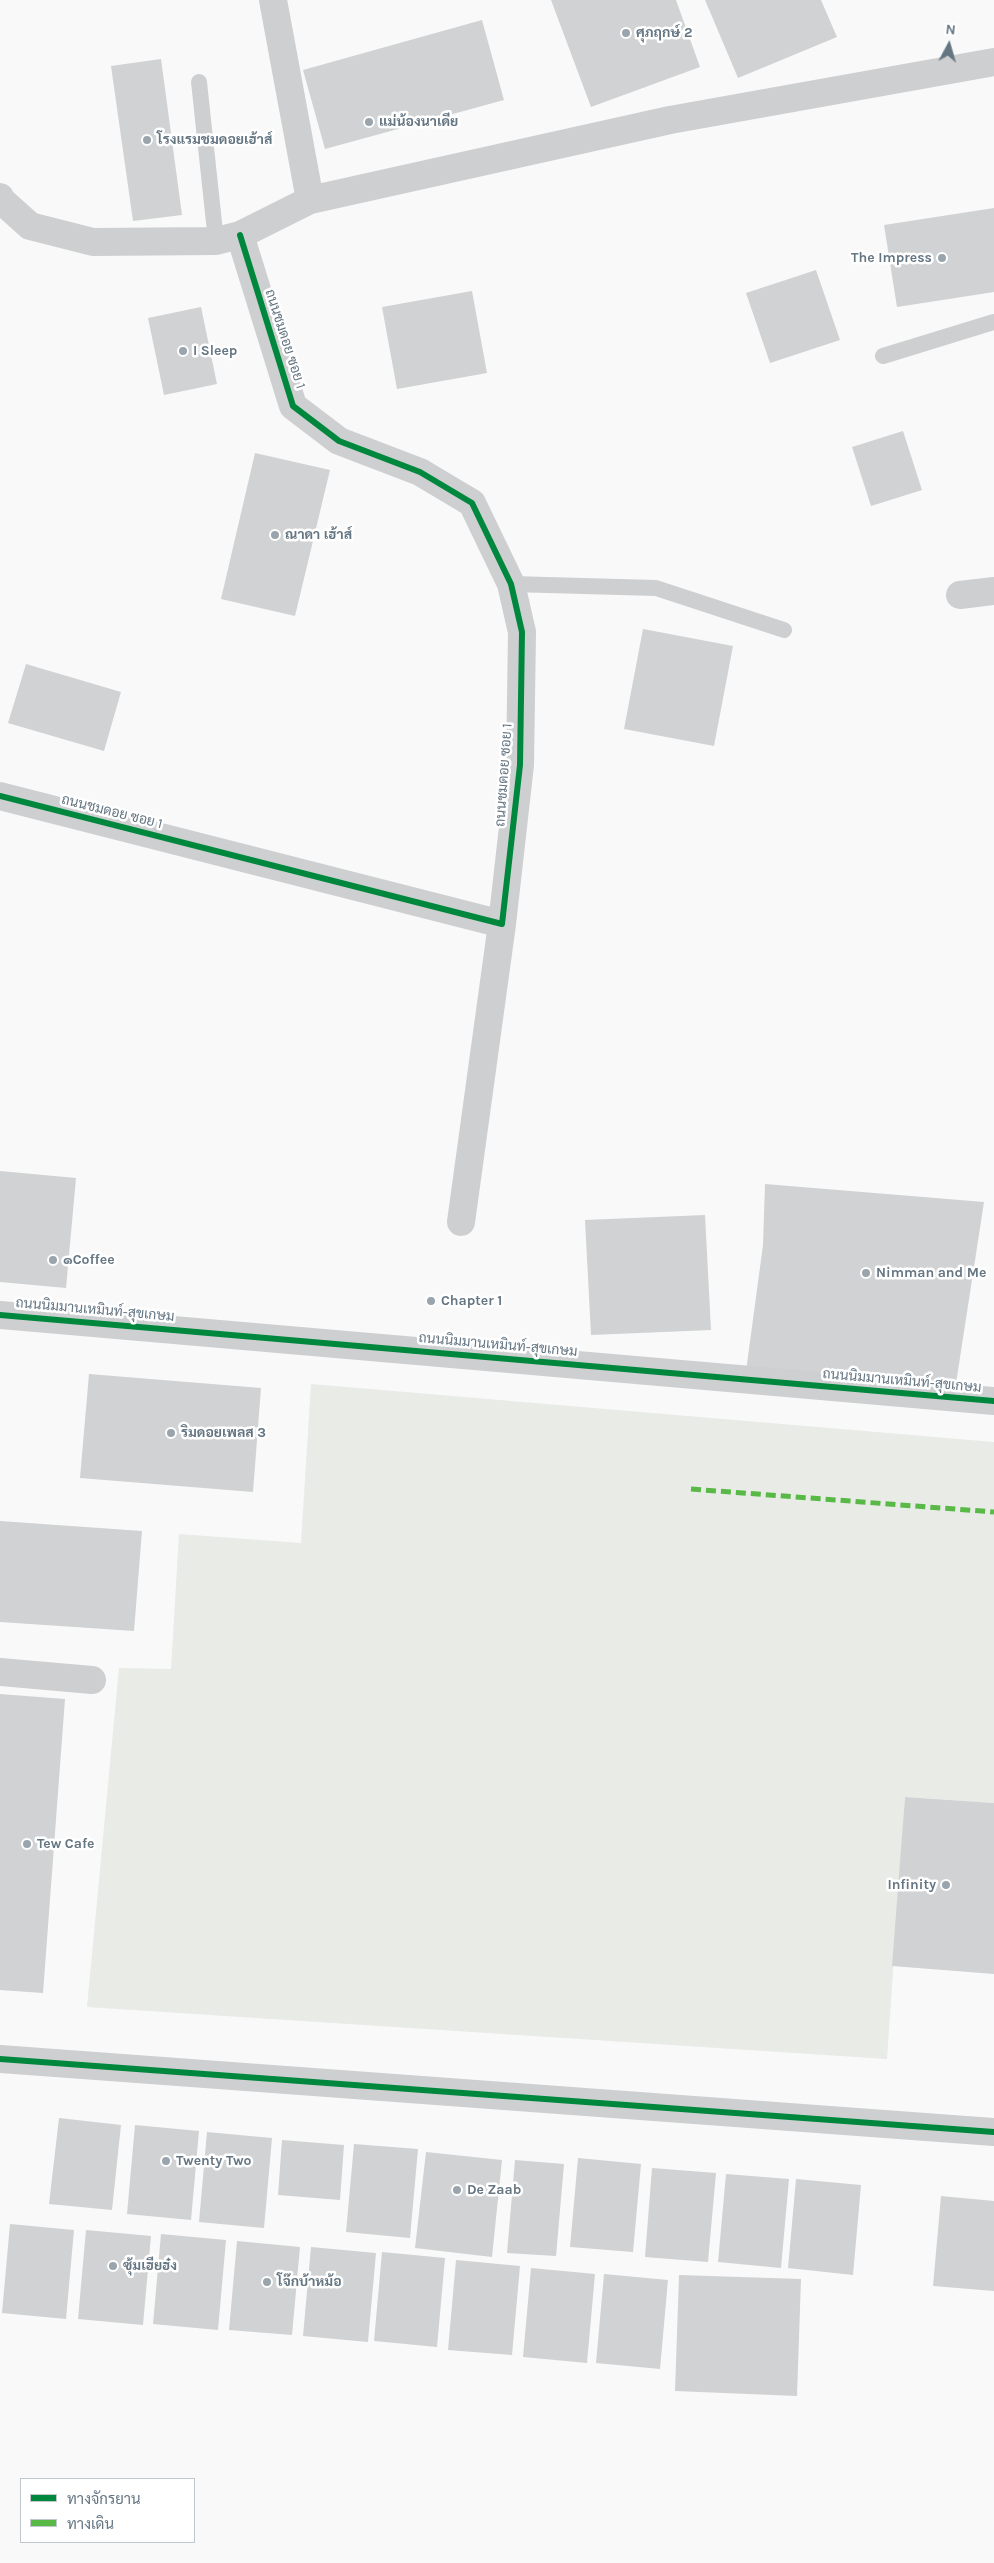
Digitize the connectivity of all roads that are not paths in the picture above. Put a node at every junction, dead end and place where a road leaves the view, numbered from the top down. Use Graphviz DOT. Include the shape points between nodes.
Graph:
graph roads {
  1 [pos="273,0"];
  2 [pos="994,62"];
  3 [pos="199,82"];
  4 [pos="0,199"];
  5 [pos="310,200"];
  6 [pos="228,238"];
  7 [pos="994,322"];
  8 [pos="883,356"];
  9 [pos="511,584"];
  10 [pos="994,592"];
  11 [pos="960,595"];
  12 [pos="784,630"];
  13 [pos="0,796"];
  14 [pos="502,924"];
  15 [pos="461,1222"];
  16 [pos="0,1314"];
  17 [pos="994,1401"];
  18 [pos="0,1672"];
  19 [pos="92,1680"];
  20 [pos="0,2059"];
  21 [pos="994,2132"];
  1 -- 5 [label="street"];
  2 -- 5 [label="street" via="670,120"];
  3 -- 6 [label="lane"];
  4 -- 6 [label="street" via="30,226 93,242"];
  5 -- 6 [label="street"];
  6 -- 9 [label="street, ถนนชมดอย ซอย 1" via="293,406 339,441 420,472 472,503"];
  7 -- 8 [label="lane"];
  9 -- 12 [label="lane" via="656,588"];
  9 -- 14 [label="street, ถนนชมดอย ซอย 1" via="522,632 520,765"];
  10 -- 11 [label="street"];
  13 -- 14 [label="street, ถนนชมดอย ซอย 1"];
  14 -- 15 [label="street"];
  16 -- 17 [label="street, ถนนนิมมานเหมินท์-สุขเกษม"];
  18 -- 19 [label="street"];
  20 -- 21 [label="street"];
}
